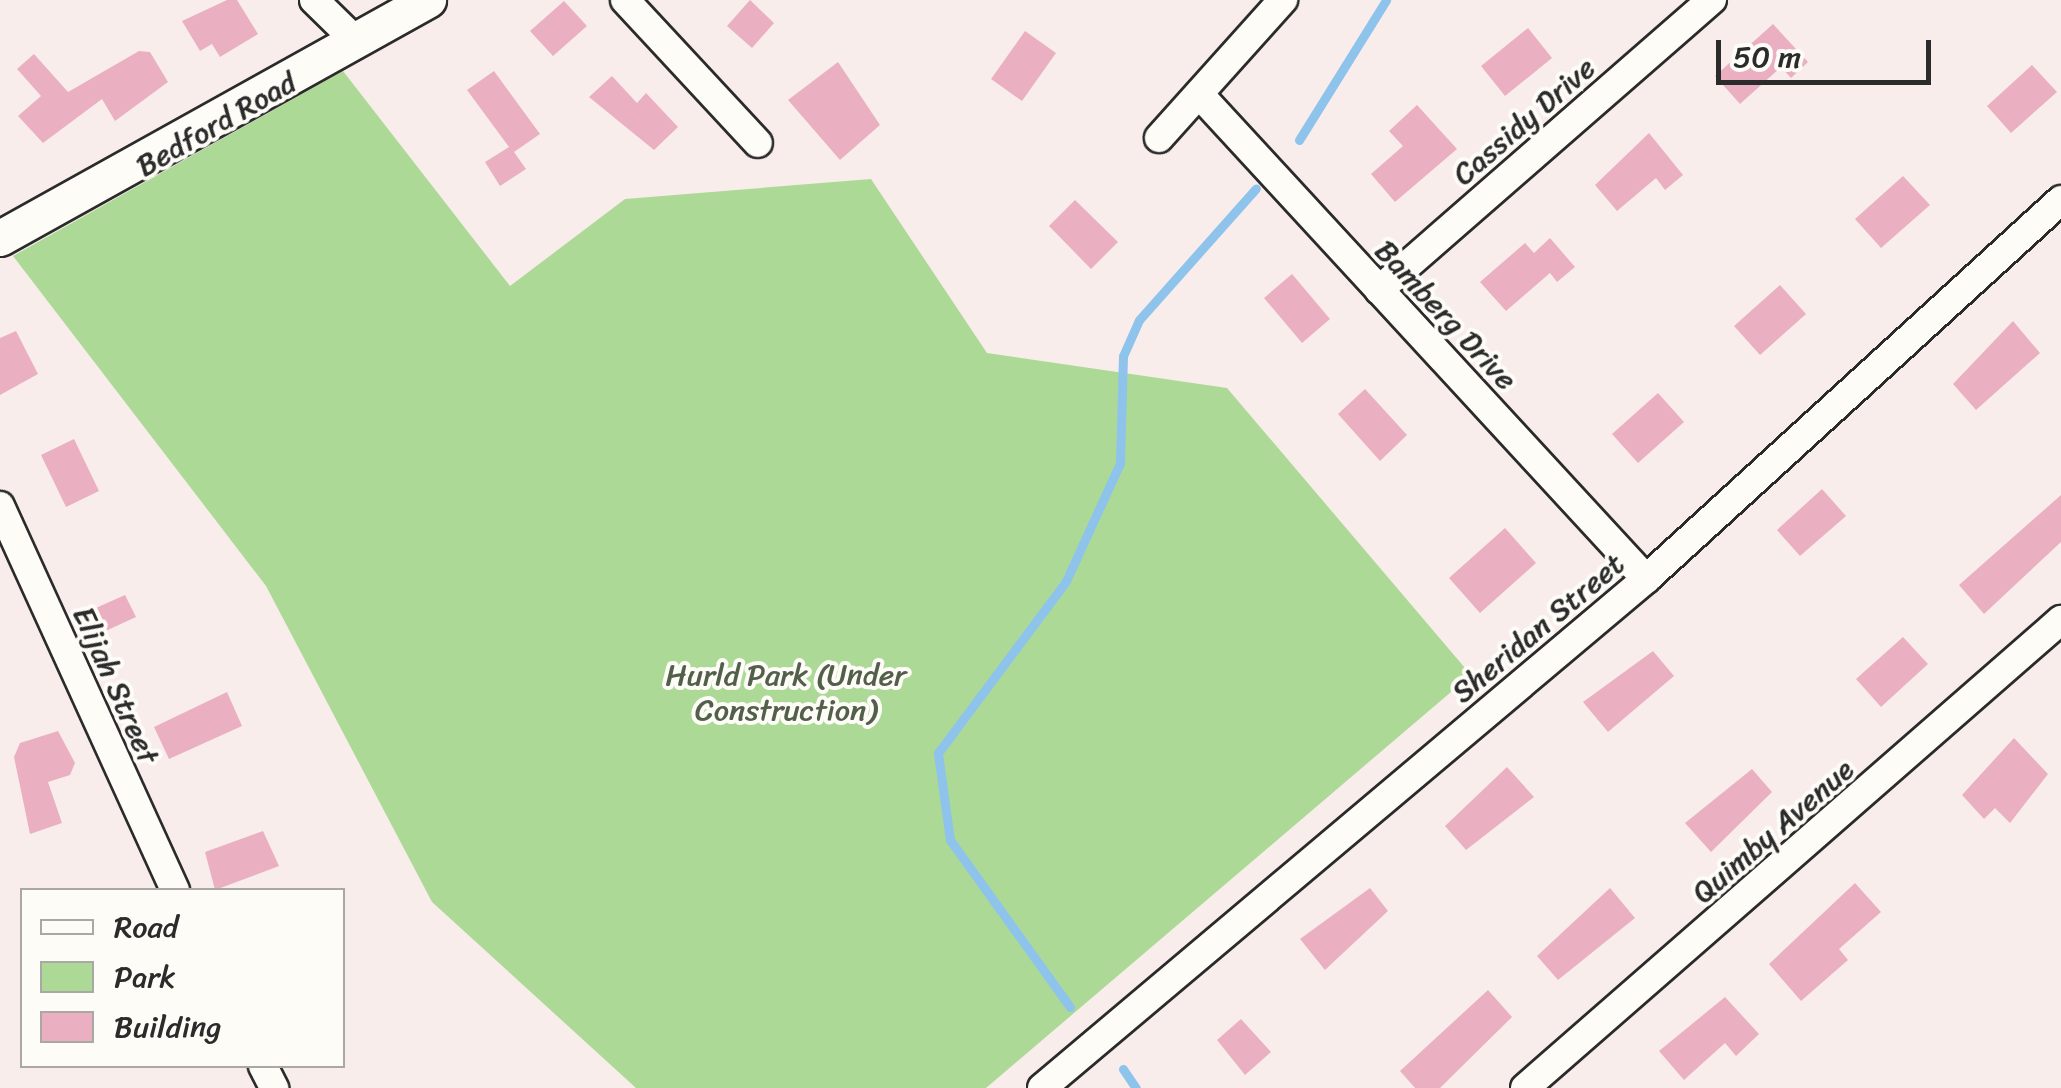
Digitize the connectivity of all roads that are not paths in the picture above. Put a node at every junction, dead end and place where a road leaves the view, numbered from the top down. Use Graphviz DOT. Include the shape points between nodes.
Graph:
graph roads {
  1 [pos="314,0"];
  2 [pos="428,0"];
  3 [pos="625,0"];
  4 [pos="1283,0"];
  5 [pos="1712,0"];
  6 [pos="357,42"];
  7 [pos="1199,94"];
  8 [pos="1159,138"];
  9 [pos="758,144"];
  10 [pos="2061,200"];
  11 [pos="0,238"];
  12 [pos="1380,290"];
  13 [pos="0,506"];
  14 [pos="1646,580"];
  15 [pos="2061,620"];
  16 [pos="175,888"];
  17 [pos="1042,1088"];
  18 [pos="1526,1088"];
  1 -- 6 [label="street"];
  2 -- 6 [label="street, Bedford Road"];
  3 -- 9 [label="street"];
  4 -- 7 [label="street"];
  5 -- 12 [label="street, Cassidy Drive"];
  6 -- 11 [label="street, Bedford Road"];
  7 -- 8 [label="street"];
  7 -- 12 [label="street, Bamberg Drive"];
  10 -- 14 [label="street, Sheridan Street"];
  12 -- 14 [label="street, Bamberg Drive"];
  13 -- 16 [label="street, Elijah Street"];
  14 -- 17 [label="street, Sheridan Street"];
  15 -- 18 [label="street, Quimby Avenue"];
}
